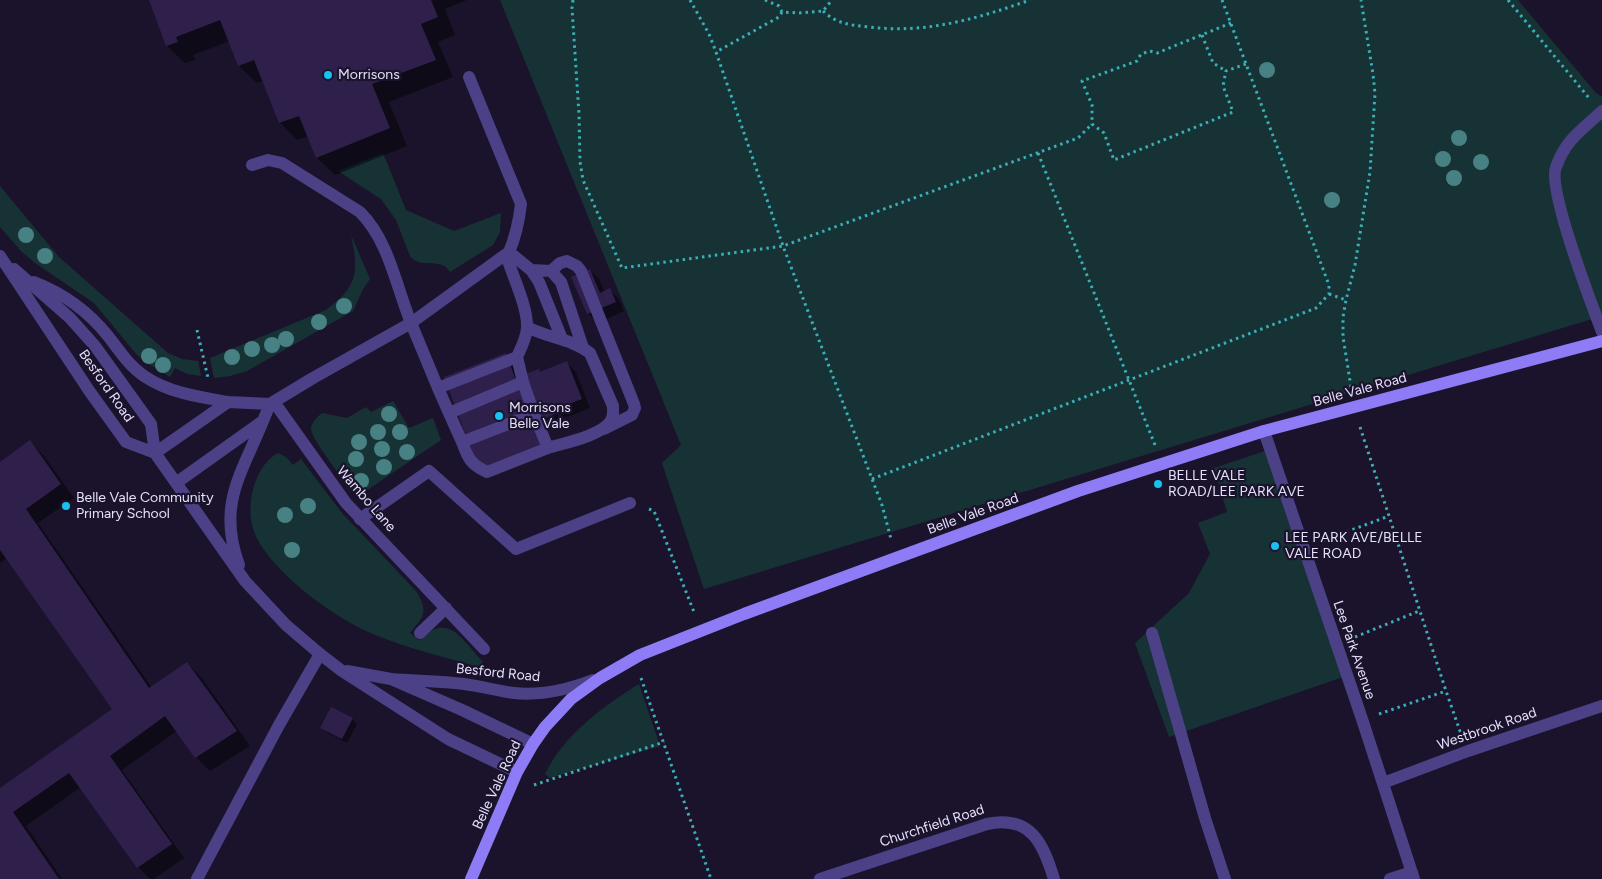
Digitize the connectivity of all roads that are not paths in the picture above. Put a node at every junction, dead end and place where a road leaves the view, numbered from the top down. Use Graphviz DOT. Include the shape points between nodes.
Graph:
graph roads {
  1 [pos="469,77"];
  2 [pos="1602,112"];
  3 [pos="252,166"];
  4 [pos="507,254"];
  5 [pos="0,256"];
  6 [pos="531,270"];
  7 [pos="551,271"];
  8 [pos="25,279"];
  9 [pos="411,323"];
  10 [pos="527,327"];
  11 [pos="1602,332"];
  12 [pos="562,339"];
  13 [pos="1602,341"];
  14 [pos="584,348"];
  15 [pos="517,357"];
  16 [pos="523,382"];
  17 [pos="438,388"];
  18 [pos="228,402"];
  19 [pos="272,403"];
  20 [pos="449,413"];
  21 [pos="534,414"];
  22 [pos="263,421"];
  23 [pos="604,428"];
  24 [pos="1264,432"];
  25 [pos="462,442"];
  26 [pos="548,448"];
  27 [pos="155,453"];
  28 [pos="176,483"];
  29 [pos="630,503"];
  30 [pos="360,519"];
  31 [pos="245,581"];
  32 [pos="446,608"];
  33 [pos="420,632"];
  34 [pos="1152,633"];
  35 [pos="484,649"];
  36 [pos="320,654"];
  37 [pos="342,671"];
  38 [pos="600,678"];
  39 [pos="391,679"];
  40 [pos="1602,706"];
  41 [pos="533,744"];
  42 [pos="517,772"];
  43 [pos="1383,783"];
  44 [pos="1413,875"];
  45 [pos="197,879"];
  46 [pos="471,879"];
  47 [pos="820,879"];
  48 [pos="1054,879"];
  49 [pos="1225,879"];
  50 [pos="1390,879"];
  1 -- 4 [label="street" via="521,204 516,232"];
  2 -- 11 [label="street" via="1569,141 1554,169 1558,203"];
  3 -- 9 [label="street" via="268,160 282,163 353,208 369,222 386,253"];
  4 -- 6 [label="street"];
  4 -- 9 [label="street"];
  4 -- 10 [label="street"];
  5 -- 8 [label="street"];
  5 -- 27 [label="street, Besford Road" via="126,442"];
  6 -- 7 [label="street"];
  6 -- 12 [label="street"];
  7 -- 14 [label="street" via="561,282"];
  7 -- 23 [label="street" via="567,261 581,272 634,404 632,415"];
  8 -- 18 [label="street" via="52,289 84,310 130,364 151,380 176,392"];
  8 -- 27 [label="street" via="70,318 95,346 151,424"];
  9 -- 17 [label="street"];
  9 -- 19 [label="street"];
  10 -- 12 [label="street"];
  10 -- 15 [label="street"];
  12 -- 14 [label="street"];
  13 -- 24 [label="main road, Belle Vale Road"];
  14 -- 23 [label="street" via="590,353 613,406 613,415"];
  15 -- 16 [label="street"];
  15 -- 17 [label="street"];
  16 -- 20 [label="street"];
  16 -- 21 [label="street"];
  17 -- 20 [label="street"];
  18 -- 19 [label="street"];
  18 -- 27 [label="street"];
  19 -- 22 [label="street"];
  19 -- 30 [label="street, Wambo Lane"];
  20 -- 25 [label="street"];
  21 -- 25 [label="street"];
  21 -- 26 [label="street"];
  22 -- 28 [label="street"];
  22 -- 31 [label="street" via="235,485 229,516 230,533"];
  23 -- 26 [label="street"];
  24 -- 38 [label="main road, Belle Vale Road" via="1078,491 702,630 640,655"];
  24 -- 43 [label="street, Lee Park Avenue"];
  25 -- 26 [label="street" via="475,466 487,472"];
  27 -- 28 [label="street, Besford Road"];
  28 -- 31 [label="street, Besford Road"];
  29 -- 30 [label="street" via="516,549 429,471"];
  30 -- 32 [label="street, Wambo Lane"];
  31 -- 36 [label="street, Besford Road" via="286,625"];
  32 -- 33 [label="street"];
  32 -- 35 [label="street, Wambo Lane"];
  34 -- 49 [label="street" via="1204,818"];
  36 -- 37 [label="street, Besford Road"];
  36 -- 45 [label="street"];
  37 -- 39 [label="street, Besford Road"];
  37 -- 42 [label="street, Besford Road" via="448,738"];
  38 -- 39 [label="street, Besford Road" via="575,688 532,694 465,684"];
  38 -- 41 [label="main road, Belle Vale Road" via="562,708"];
  39 -- 41 [label="street, Besford Road"];
  40 -- 43 [label="street, Westbrook Road"];
  41 -- 42 [label="main road, Belle Vale Road"];
  42 -- 46 [label="main road, Belle Vale Road"];
  43 -- 44 [label="street, Lee Park Avenue"];
  44 -- 50 [label="street"];
  47 -- 48 [label="street, Churchfield Road" via="997,822 1016,824 1032,833 1043,846"];
}
